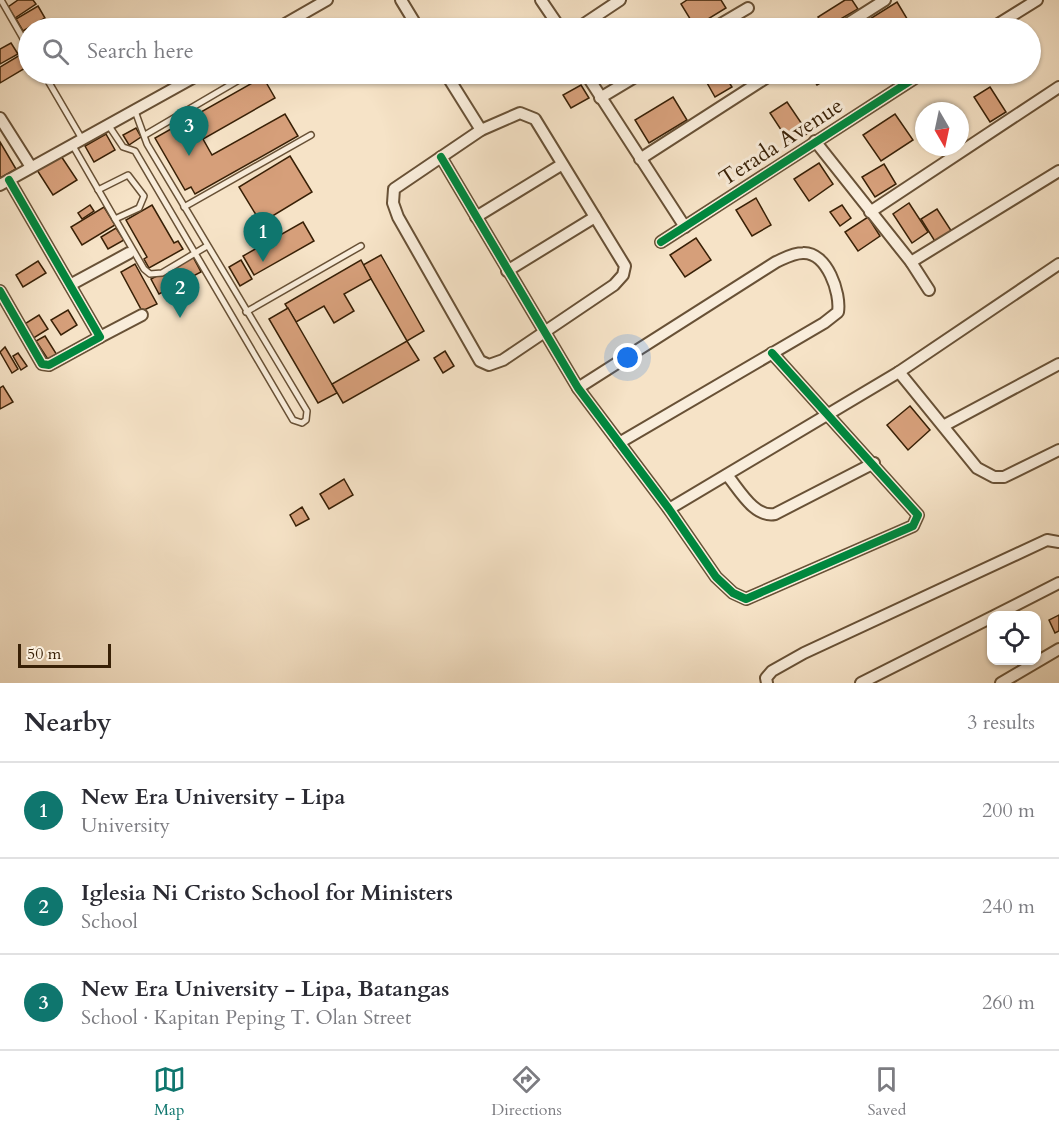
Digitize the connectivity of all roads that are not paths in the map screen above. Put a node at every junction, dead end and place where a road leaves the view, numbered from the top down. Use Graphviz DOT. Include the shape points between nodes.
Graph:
graph roads {
  1 [pos="1,0"];
  2 [pos="327,0"];
  3 [pos="401,0"];
  4 [pos="541,0"];
  5 [pos="620,0"];
  6 [pos="885,0"];
  7 [pos="1036,0"];
  8 [pos="748,8"];
  9 [pos="296,18"];
  10 [pos="412,18"];
  11 [pos="553,18"];
  12 [pos="593,18"];
  13 [pos="731,18"];
  14 [pos="857,18"];
  15 [pos="1008,18"];
  16 [pos="18,30"];
  17 [pos="49,84"];
  18 [pos="182,84"];
  19 [pos="232,84"];
  20 [pos="452,84"];
  21 [pos="592,84"];
  22 [pos="623,84"];
  23 [pos="756,84"];
  24 [pos="905,84"];
  25 [pos="1059,87"];
  26 [pos="600,98"];
  27 [pos="135,111"];
  28 [pos="0,118"];
  29 [pos="109,126"];
  30 [pos="481,130"];
  31 [pos="4,134"];
  32 [pos="145,135"];
  33 [pos="311,135"];
  34 [pos="815,141"];
  35 [pos="77,143"];
  36 [pos="147,144"];
  37 [pos="135,151"];
  38 [pos="441,157"];
  39 [pos="640,159"];
  40 [pos="561,165"];
  41 [pos="31,168"];
  42 [pos="1059,171"];
  43 [pos="4,182"];
  44 [pos="98,190"];
  45 [pos="184,207"];
  46 [pos="870,212"];
  47 [pos="476,217"];
  48 [pos="596,217"];
  49 [pos="115,219"];
  50 [pos="685,226"];
  51 [pos="661,242"];
  52 [pos="207,246"];
  53 [pos="361,246"];
  54 [pos="197,252"];
  55 [pos="129,254"];
  56 [pos="911,262"];
  57 [pos="1059,264"];
  58 [pos="507,271"];
  59 [pos="70,285"];
  60 [pos="929,290"];
  61 [pos="0,291"];
  62 [pos="246,312"];
  63 [pos="142,315"];
  64 [pos="251,321"];
  65 [pos="241,328"];
  66 [pos="543,332"];
  67 [pos="100,337"];
  68 [pos="772,352"];
  69 [pos="1059,364"];
  70 [pos="899,372"];
  71 [pos="578,388"];
  72 [pos="828,414"];
  73 [pos="945,425"];
  74 [pos="619,443"];
  75 [pos="1059,450"];
  76 [pos="874,463"];
  77 [pos="727,475"];
  78 [pos="669,509"];
  79 [pos="1059,542"];
  80 [pos="1059,583"];
  81 [pos="1003,611"];
  82 [pos="987,619"];
  83 [pos="1059,649"];
  84 [pos="766,683"];
  85 [pos="861,683"];
  86 [pos="1001,683"];
  1 -- 16 [label="lane"];
  2 -- 9 [label="street"];
  3 -- 10 [label="street"];
  4 -- 11 [label="street"];
  5 -- 12 [label="street"];
  6 -- 14 [label="street"];
  7 -- 15 [label="street"];
  8 -- 13 [label="street"];
  17 -- 35 [label="lane"];
  18 -- 27 [label="street"];
  19 -- 32 [label="lane"];
  20 -- 30 [label="street"];
  21 -- 26 [label="street"];
  22 -- 26 [label="street"];
  23 -- 39 [label="street"];
  24 -- 34 [label="street, Terada Avenue"];
  25 -- 46 [label="street"];
  26 -- 39 [label="street"];
  27 -- 29 [label="street"];
  27 -- 32 [label="lane"];
  28 -- 31 [label="street"];
  29 -- 35 [label="street"];
  29 -- 37 [label="lane" via="123,147"];
  30 -- 38 [label="street"];
  30 -- 40 [label="street" via="520,113 529,115"];
  31 -- 41 [label="street"];
  32 -- 36 [label="lane"];
  33 -- 45 [label="lane"];
  34 -- 46 [label="street"];
  34 -- 50 [label="street, Terada Avenue"];
  35 -- 41 [label="street"];
  35 -- 44 [label="lane"];
  36 -- 37 [label="lane"];
  36 -- 45 [label="lane"];
  37 -- 54 [label="lane"];
  38 -- 47 [label="street"];
  38 -- 66 [label="street" via="394,189 393,203 480,361 489,365 503,360"];
  39 -- 50 [label="street"];
  40 -- 47 [label="street"];
  40 -- 48 [label="street"];
  41 -- 43 [label="street"];
  42 -- 56 [label="street"];
  43 -- 59 [label="street"];
  44 -- 49 [label="lane"];
  44 -- 49 [label="lane" via="128,176 144,196 139,208"];
  45 -- 52 [label="lane"];
  46 -- 56 [label="street"];
  47 -- 58 [label="street"];
  48 -- 58 [label="street"];
  48 -- 66 [label="street" via="625,266 623,275"];
  49 -- 54 [label="lane" via="150,274 162,273"];
  50 -- 51 [label="street, Terada Avenue"];
  52 -- 54 [label="lane"];
  52 -- 62 [label="lane"];
  53 -- 62 [label="lane"];
  54 -- 65 [label="lane"];
  55 -- 59 [label="street"];
  56 -- 60 [label="street"];
  57 -- 70 [label="street"];
  58 -- 66 [label="street"];
  59 -- 67 [label="street"];
  61 -- 67 [label="street" via="42,364 49,365"];
  62 -- 64 [label="lane"];
  63 -- 67 [label="street"];
  64 -- 65 [label="lane"];
  64 -- 65 [label="lane" via="307,411 306,420 293,420"];
  66 -- 71 [label="street"];
  68 -- 71 [label="street" via="838,312 840,301 834,284 819,258 805,252 776,262"];
  68 -- 72 [label="street"];
  68 -- 74 [label="street"];
  69 -- 73 [label="street"];
  70 -- 72 [label="street"];
  70 -- 73 [label="street"];
  71 -- 74 [label="street"];
  72 -- 76 [label="street"];
  72 -- 77 [label="street"];
  73 -- 75 [label="street" via="977,468 994,477 1004,477"];
  74 -- 78 [label="street"];
  76 -- 77 [label="street" via="766,516 757,511"];
  76 -- 78 [label="street" via="918,515 914,526 755,597 746,599 733,593 716,577"];
  77 -- 78 [label="street"];
  79 -- 84 [label="street" via="1047,540 804,653 772,671"];
  80 -- 81 [label="street"];
  82 -- 85 [label="street"];
  83 -- 86 [label="street"];
}
